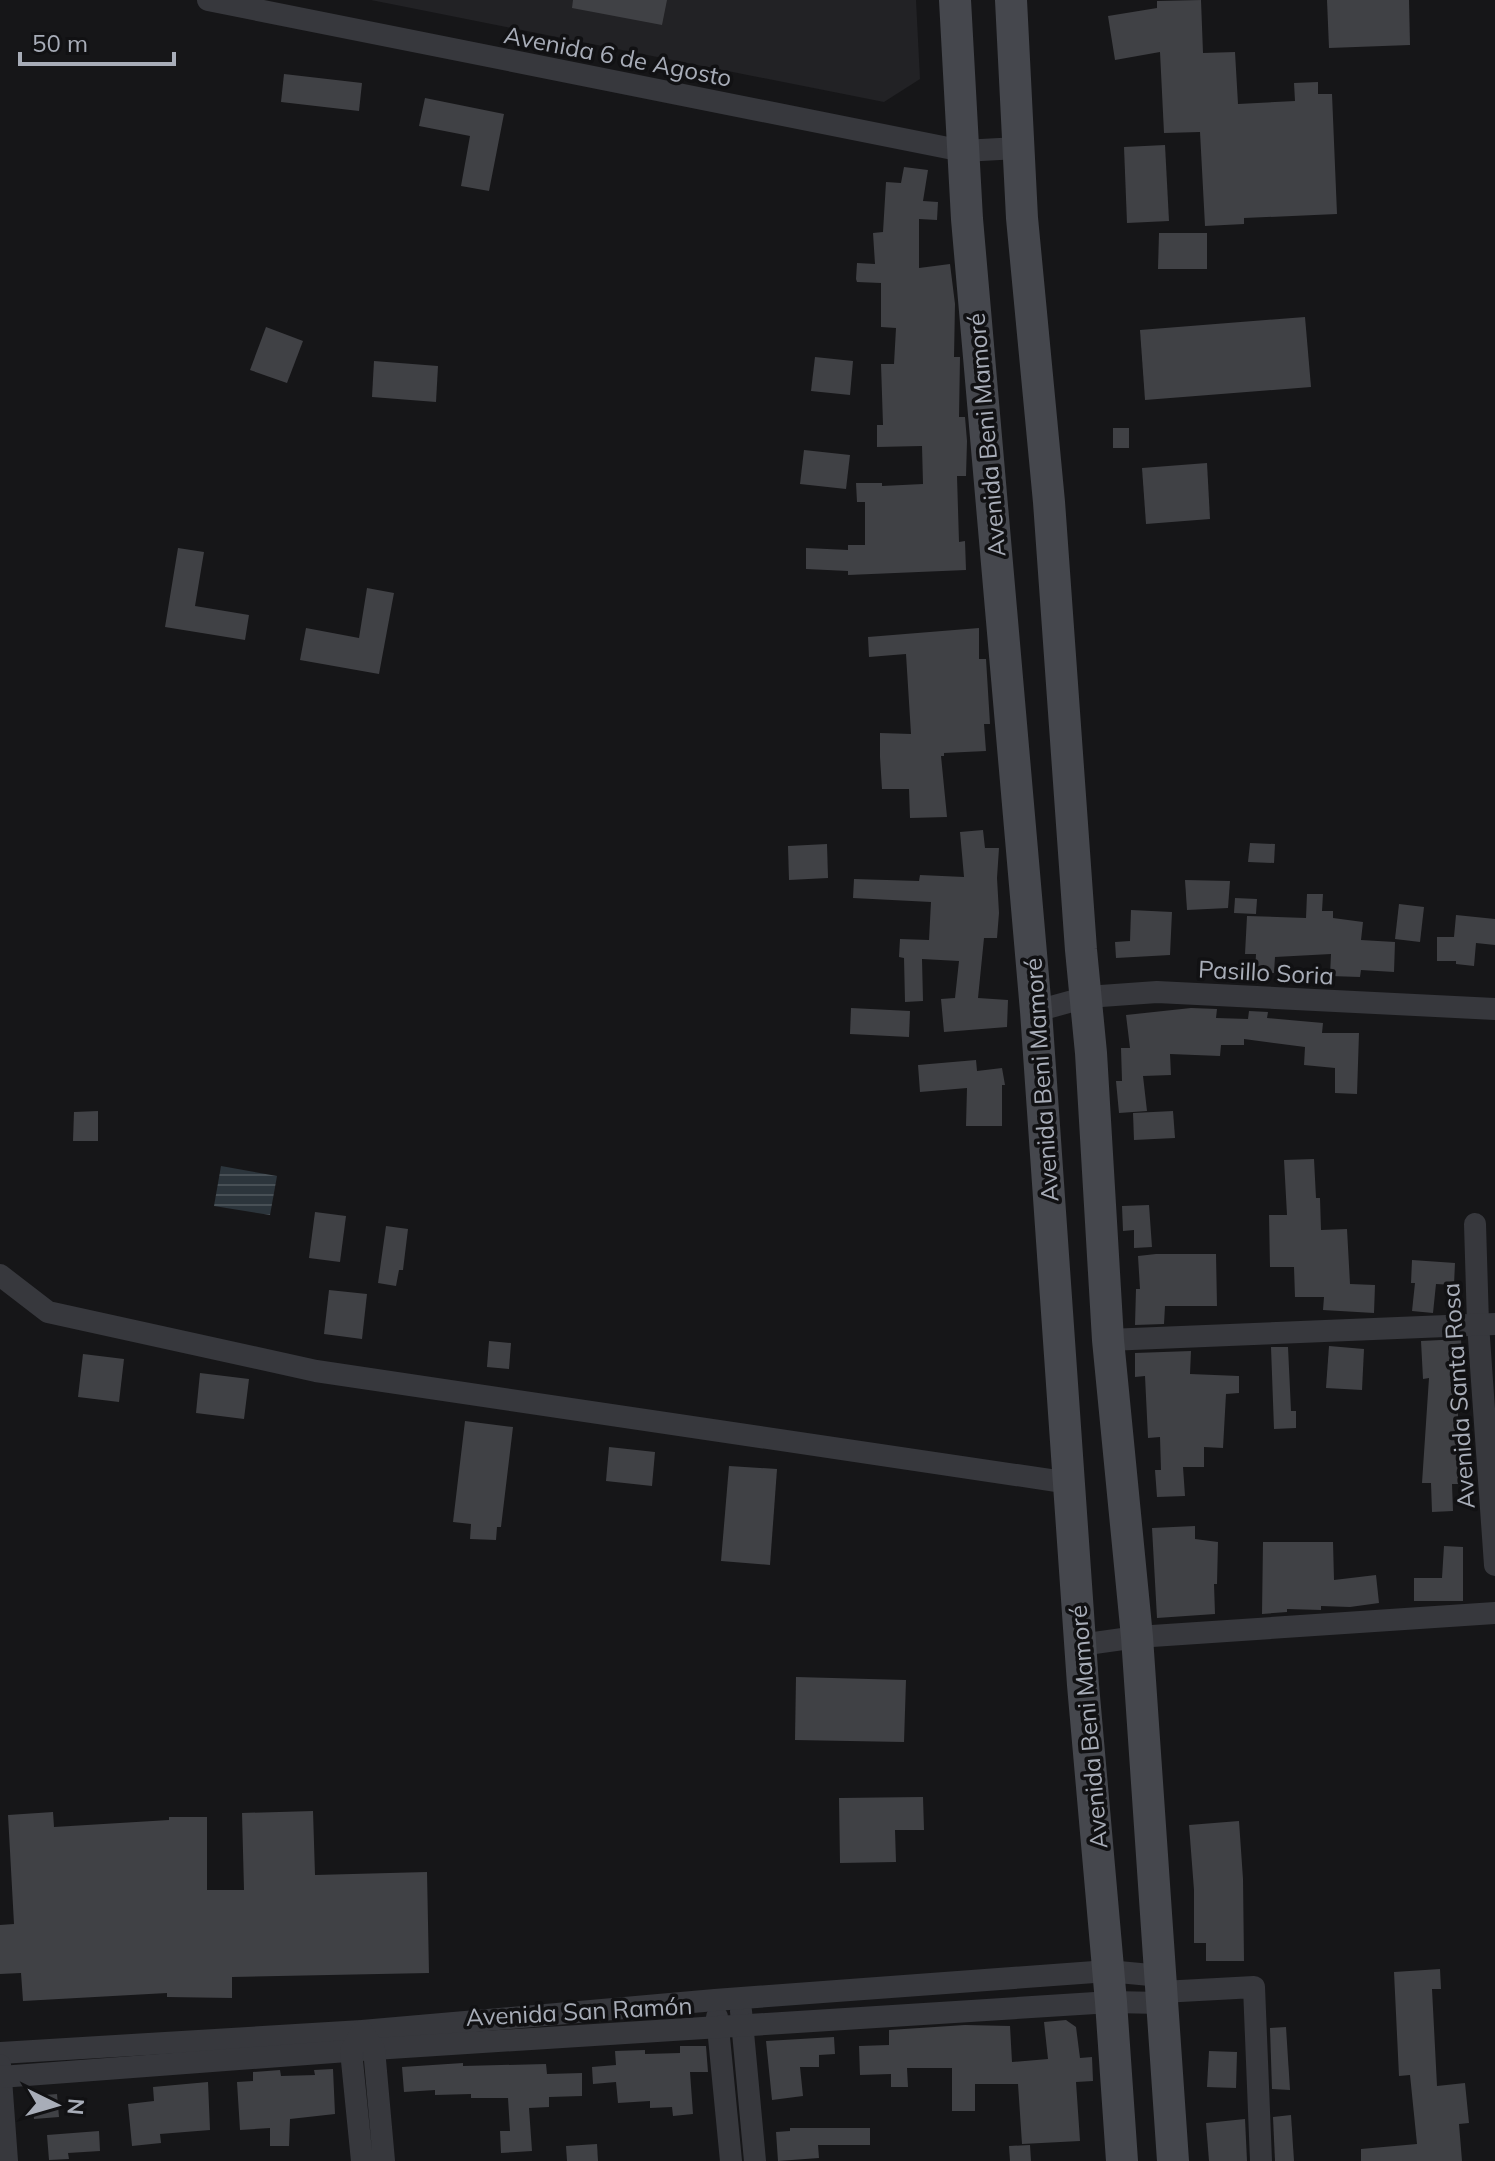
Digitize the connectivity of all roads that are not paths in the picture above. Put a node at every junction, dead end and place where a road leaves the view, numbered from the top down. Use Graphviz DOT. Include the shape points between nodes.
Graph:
graph roads {
  1 [pos="208,0"];
  2 [pos="955,0"];
  3 [pos="1011,0"];
  4 [pos="1018,148"];
  5 [pos="963,151"];
  6 [pos="1087,997"];
  7 [pos="1495,1009"];
  8 [pos="1036,1011"];
  9 [pos="1475,1224"];
  10 [pos="0,1275"];
  11 [pos="1486,1324"];
  12 [pos="1108,1340"];
  13 [pos="1070,1483"];
  14 [pos="1495,1565"];
  15 [pos="1495,1613"];
  16 [pos="1137,1637"];
  17 [pos="1080,1645"];
  18 [pos="1110,1987"];
  19 [pos="1161,1990"];
  20 [pos="740,1999"];
  21 [pos="715,2000"];
  22 [pos="743,2026"];
  23 [pos="718,2029"];
  24 [pos="368,2040"];
  25 [pos="351,2051"];
  26 [pos="0,2053"];
  27 [pos="0,2064"];
  28 [pos="0,2077"];
  29 [pos="7,2161"];
  30 [pos="362,2161"];
  31 [pos="384,2161"];
  32 [pos="731,2161"];
  33 [pos="755,2161"];
  34 [pos="1122,2161"];
  35 [pos="1173,2161"];
  36 [pos="1261,2161"];
  1 -- 5 [label="street, Avenida 6 de Agosto"];
  2 -- 5 [label="street, Avenida Beni Mamoré"];
  3 -- 4 [label="street, Avenida Beni Mamoré"];
  4 -- 5 [label="street, Avenida 6 de Agosto"];
  4 -- 6 [label="street, Avenida Beni Mamoré"];
  5 -- 8 [label="street, Avenida Beni Mamoré"];
  6 -- 7 [label="street, Pasillo Soria" via="1157,992"];
  6 -- 8 [label="street, Pasillo Soria"];
  6 -- 12 [label="street, Avenida Beni Mamoré"];
  8 -- 13 [label="street, Avenida Beni Mamoré"];
  9 -- 11 [label="street, Avenida Santa Rosa"];
  10 -- 13 [label="street" via="48,1312 316,1371"];
  11 -- 12 [label="street"];
  11 -- 14 [label="street, Avenida Santa Rosa"];
  12 -- 16 [label="street, Avenida Beni Mamoré"];
  13 -- 17 [label="street, Avenida Beni Mamoré"];
  15 -- 16 [label="street"];
  16 -- 17 [label="street"];
  16 -- 19 [label="street, Avenida Beni Mamoré"];
  17 -- 18 [label="street, Avenida Beni Mamoré"];
  18 -- 19 [label="street, Avenida San Ramón"];
  18 -- 19 [label="street, Avenida San Ramón"];
  18 -- 20 [label="street, Avenida San Ramón"];
  18 -- 22 [label="street, Avenida San Ramón"];
  18 -- 34 [label="street, Avenida Beni Mamoré"];
  19 -- 35 [label="street, Avenida Beni Mamoré"];
  19 -- 36 [label="street" via="1254,1987"];
  20 -- 21 [label="street, Avenida San Ramón"];
  20 -- 22 [label="street"];
  21 -- 23 [label="street"];
  21 -- 24 [label="street, Avenida San Ramón"];
  22 -- 23 [label="street, Avenida San Ramón"];
  22 -- 33 [label="street"];
  23 -- 24 [label="street, Avenida San Ramón"];
  23 -- 32 [label="street"];
  24 -- 25 [label="street, Avenida San Ramón"];
  24 -- 26 [label="street, Avenida San Ramón"];
  24 -- 31 [label="street"];
  25 -- 28 [label="street, Avenida San Ramón"];
  25 -- 30 [label="street"];
  27 -- 28 [label="street"];
  28 -- 29 [label="street"];
}
